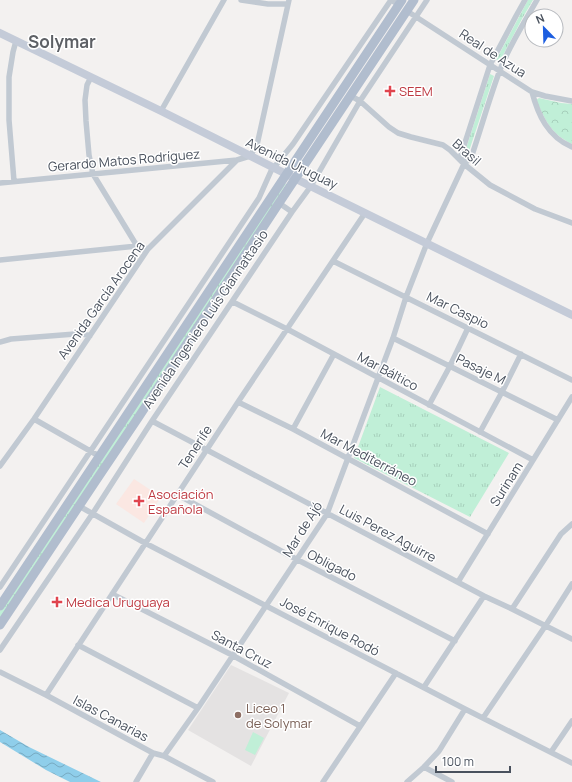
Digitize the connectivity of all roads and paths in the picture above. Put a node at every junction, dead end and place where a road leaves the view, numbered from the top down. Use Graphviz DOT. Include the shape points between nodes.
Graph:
graph roads {
  1 [pos="224,0"];
  2 [pos="241,0"];
  3 [pos="414,0"];
  4 [pos="426,0"];
  5 [pos="525,0"];
  6 [pos="537,0"];
  7 [pos="289,2"];
  8 [pos="397,2"];
  9 [pos="407,11"];
  10 [pos="416,17"];
  11 [pos="0,33"];
  12 [pos="16,41"];
  13 [pos="490,65"];
  14 [pos="499,71"];
  15 [pos="91,77"];
  16 [pos="532,92"];
  17 [pos="351,96"];
  18 [pos="360,101"];
  19 [pos="572,101"];
  20 [pos="161,111"];
  21 [pos="572,147"];
  22 [pos="250,156"];
  23 [pos="237,160"];
  24 [pos="464,164"];
  25 [pos="274,168"];
  26 [pos="93,174"];
  27 [pos="287,174"];
  28 [pos="296,179"];
  29 [pos="14,182"];
  30 [pos="0,183"];
  31 [pos="311,186"];
  32 [pos="279,203"];
  33 [pos="292,212"];
  34 [pos="365,213"];
  35 [pos="572,223"];
  36 [pos="428,243"];
  37 [pos="137,246"];
  38 [pos="148,249"];
  39 [pos="0,260"];
  40 [pos="333,261"];
  41 [pos="406,297"];
  42 [pos="233,302"];
  43 [pos="572,315"];
  44 [pos="468,328"];
  45 [pos="287,329"];
  46 [pos="90,336"];
  47 [pos="393,338"];
  48 [pos="0,342"];
  49 [pos="334,354"];
  50 [pos="521,354"];
  51 [pos="450,366"];
  52 [pos="378,378"];
  53 [pos="572,380"];
  54 [pos="502,392"];
  55 [pos="572,397"];
  56 [pos="238,402"];
  57 [pos="429,405"];
  58 [pos="34,419"];
  59 [pos="558,420"];
  60 [pos="152,421"];
  61 [pos="293,429"];
  62 [pos="480,432"];
  63 [pos="207,450"];
  64 [pos="90,451"];
  65 [pos="99,456"];
  66 [pos="347,458"];
  67 [pos="533,460"];
  68 [pos="0,466"];
  69 [pos="178,495"];
  70 [pos="79,506"];
  71 [pos="93,513"];
  72 [pos="326,514"];
  73 [pos="572,524"];
  74 [pos="488,534"];
  75 [pos="146,543"];
  76 [pos="296,559"];
  77 [pos="458,582"];
  78 [pos="572,584"];
  79 [pos="0,587"];
  80 [pos="112,594"];
  81 [pos="484,596"];
  82 [pos="266,605"];
  83 [pos="0,606"];
  84 [pos="512,609"];
  85 [pos="0,625"];
  86 [pos="546,625"];
  87 [pos="572,639"];
  88 [pos="455,640"];
  89 [pos="78,645"];
  90 [pos="0,650"];
  91 [pos="232,656"];
  92 [pos="0,672"];
  93 [pos="396,673"];
  94 [pos="424,687"];
  95 [pos="46,695"];
  96 [pos="198,708"];
  97 [pos="465,709"];
  98 [pos="483,718"];
  99 [pos="572,721"];
  100 [pos="360,726"];
  101 [pos="552,752"];
  102 [pos="153,753"];
  103 [pos="164,756"];
  104 [pos="572,763"];
  105 [pos="424,767"];
  106 [pos="136,782"];
  107 [pos="213,782"];
  108 [pos="323,782"];
  109 [pos="407,782"];
  110 [pos="452,782"];
  1 -- 20 [label="street"];
  2 -- 7 [label="street" via="268,4"];
  3 -- 9 [label="main road, Avenida Ingeniero Luis Giannattasio"];
  4 -- 10 [label="street, Avenida Ingeniero Luis Giannattasio"];
  5 -- 13 [label="street"];
  6 -- 14 [label="street, Mar de Ajó"];
  7 -- 22 [label="street" via="257,145"];
  8 -- 25 [label="street, Avenida Ingeniero Luis Giannattasio"];
  8 -- 27 [label="main road, Avenida Ingeniero Luis Giannattasio"];
  9 -- 10 [label="street, Real de Azua"];
  9 -- 17 [label="main road, Avenida Ingeniero Luis Giannattasio"];
  10 -- 13 [label="street, Real de Azua"];
  10 -- 18 [label="street, Avenida Ingeniero Luis Giannattasio"];
  11 -- 12 [label="street, Avenida Uruguay"];
  12 -- 15 [label="street, Avenida Uruguay"];
  12 -- 29 [label="street" via="9,77 9,120"];
  13 -- 14 [label="street, Real de Azua"];
  13 -- 24 [label="street" via="461,155"];
  14 -- 16 [label="street, Real de Azua"];
  14 -- 24 [label="street, Mar de Ajó" via="471,158"];
  15 -- 20 [label="street, Avenida Uruguay"];
  15 -- 26 [label="street" via="86,85 85,100"];
  16 -- 19 [label="street, Real de Azua"];
  16 -- 21 [label="street" via="546,127 558,139"];
  17 -- 18 [label="street, Brasil"];
  17 -- 28 [label="main road, Avenida Ingeniero Luis Giannattasio"];
  18 -- 24 [label="street, Brasil" via="398,133 443,145"];
  18 -- 31 [label="street, Avenida Ingeniero Luis Giannattasio"];
  20 -- 22 [label="street, Avenida Uruguay"];
  22 -- 23 [label="street, Gerardo Matos Rodríguez"];
  22 -- 25 [label="street, Avenida Uruguay"];
  23 -- 26 [label="street, Gerardo Matos Rodríguez"];
  23 -- 38 [label="street, Avenida García Arocena"];
  24 -- 35 [label="street, Brasil" via="490,185 512,198"];
  24 -- 36 [label="street, Mar de Ajó"];
  25 -- 27 [label="street, Avenida Uruguay"];
  25 -- 64 [label="street, Avenida Ingeniero Luis Giannattasio" via="259,198"];
  26 -- 29 [label="street, Gerardo Matos Rodríguez"];
  26 -- 37 [label="street"];
  27 -- 28 [label="street, Avenida Uruguay"];
  27 -- 65 [label="main road, Avenida Ingeniero Luis Giannattasio"];
  28 -- 31 [label="street, Avenida Uruguay"];
  28 -- 32 [label="main road, Avenida Ingeniero Luis Giannattasio"];
  29 -- 30 [label="street, Gerardo Matos Rodríguez"];
  31 -- 33 [label="street, Avenida Ingeniero Luis Giannattasio"];
  31 -- 34 [label="street, Avenida Uruguay"];
  32 -- 33 [label="street"];
  32 -- 70 [label="main road, Avenida Ingeniero Luis Giannattasio"];
  33 -- 42 [label="street, Avenida Ingeniero Luis Giannattasio"];
  34 -- 36 [label="street, Avenida Uruguay"];
  34 -- 40 [label="street, Tenerife"];
  36 -- 41 [label="street, Mar de Ajó"];
  36 -- 43 [label="street, Avenida Uruguay"];
  37 -- 38 [label="street"];
  37 -- 39 [label="street"];
  38 -- 46 [label="street, Avenida García Arocena"];
  40 -- 41 [label="street, Mar Caspio"];
  40 -- 45 [label="street, Tenerife"];
  41 -- 44 [label="street, Mar Caspio"];
  41 -- 47 [label="street, Mar de Ajó"];
  42 -- 45 [label="street, Mar Báltico"];
  42 -- 60 [label="street, Avenida Ingeniero Luis Giannattasio"];
  44 -- 50 [label="street, Mar Caspio"];
  44 -- 51 [label="street"];
  45 -- 49 [label="street, Mar Báltico"];
  45 -- 56 [label="street, Tenerife"];
  46 -- 48 [label="street" via="75,334"];
  46 -- 58 [label="street, Avenida García Arocena"];
  47 -- 51 [label="street, Pasaje M"];
  47 -- 52 [label="street, Mar de Ajó"];
  49 -- 52 [label="street, Mar Báltico"];
  49 -- 61 [label="street"];
  50 -- 53 [label="street, Mar Caspio"];
  50 -- 54 [label="street"];
  51 -- 54 [label="street, Pasaje M"];
  51 -- 57 [label="street"];
  52 -- 57 [label="street, Mar Báltico"];
  52 -- 66 [label="street, Mar de Ajó"];
  54 -- 59 [label="street, Pasaje M"];
  54 -- 62 [label="street"];
  55 -- 59 [label="street, Surinam"];
  56 -- 61 [label="street, Mar Mediterráneo"];
  56 -- 63 [label="street, Tenerife"];
  57 -- 62 [label="street, Mar Báltico"];
  58 -- 64 [label="street"];
  58 -- 68 [label="street, Avenida García Arocena"];
  59 -- 67 [label="street, Surinam"];
  60 -- 63 [label="street, Luis Perez Aguirre"];
  60 -- 71 [label="street, Avenida Ingeniero Luis Giannattasio"];
  61 -- 66 [label="street, Mar Mediterráneo"];
  62 -- 67 [label="street, Mar Báltico"];
  63 -- 69 [label="street, Tenerife"];
  63 -- 72 [label="street, Luis Perez Aguirre"];
  64 -- 65 [label="street"];
  64 -- 79 [label="street, Avenida Ingeniero Luis Giannattasio"];
  65 -- 83 [label="main road, Avenida Ingeniero Luis Giannattasio"];
  66 -- 72 [label="street, Mar de Ajó"];
  66 -- 74 [label="street, Mar Mediterráneo"];
  67 -- 74 [label="street, Surinam"];
  69 -- 75 [label="street, Tenerife"];
  69 -- 76 [label="street, Obligado"];
  70 -- 71 [label="street, José Enrique Rodó"];
  70 -- 85 [label="main road, Avenida Ingeniero Luis Giannattasio"];
  71 -- 75 [label="street, José Enrique Rodó"];
  71 -- 90 [label="street, Avenida Ingeniero Luis Giannattasio"];
  72 -- 76 [label="street, Mar de Ajó"];
  72 -- 77 [label="street, Luis Perez Aguirre"];
  73 -- 84 [label="street" via="561,534"];
  74 -- 77 [label="street, Surinam"];
  75 -- 80 [label="street, Tenerife"];
  75 -- 82 [label="street, José Enrique Rodó"];
  76 -- 82 [label="street, Mar de Ajó"];
  76 -- 88 [label="street, Obligado"];
  77 -- 81 [label="street, Luis Perez Aguirre"];
  78 -- 86 [label="street"];
  80 -- 89 [label="street, Tenerife"];
  80 -- 91 [label="street, Santa Cruz"];
  81 -- 84 [label="street, Luis Perez Aguirre"];
  81 -- 88 [label="street"];
  82 -- 91 [label="street, Mar de Ajó"];
  82 -- 93 [label="street, José Enrique Rodó"];
  84 -- 86 [label="street, Luis Perez Aguirre"];
  86 -- 87 [label="street, Luis Perez Aguirre"];
  86 -- 98 [label="street"];
  88 -- 94 [label="street"];
  89 -- 95 [label="street, Tenerife"];
  89 -- 96 [label="street"];
  91 -- 96 [label="street, Mar de Ajó"];
  91 -- 100 [label="street, Santa Cruz"];
  92 -- 95 [label="street, Islas Canarias"];
  93 -- 94 [label="street, José Enrique Rodó"];
  93 -- 100 [label="street"];
  94 -- 97 [label="street, José Enrique Rodó"];
  95 -- 102 [label="street, Islas Canarias"];
  96 -- 103 [label="street, Mar de Ajó"];
  97 -- 98 [label="street, José Enrique Rodó"];
  97 -- 105 [label="street" via="439,751"];
  98 -- 101 [label="street, José Enrique Rodó"];
  99 -- 101 [label="street"];
  100 -- 108 [label="street"];
  101 -- 104 [label="street, José Enrique Rodó"];
  102 -- 103 [label="street, Islas Canarias"];
  102 -- 106 [label="street"];
  103 -- 107 [label="street, Islas Canarias"];
  105 -- 109 [label="street"];
  105 -- 110 [label="street"];
}
